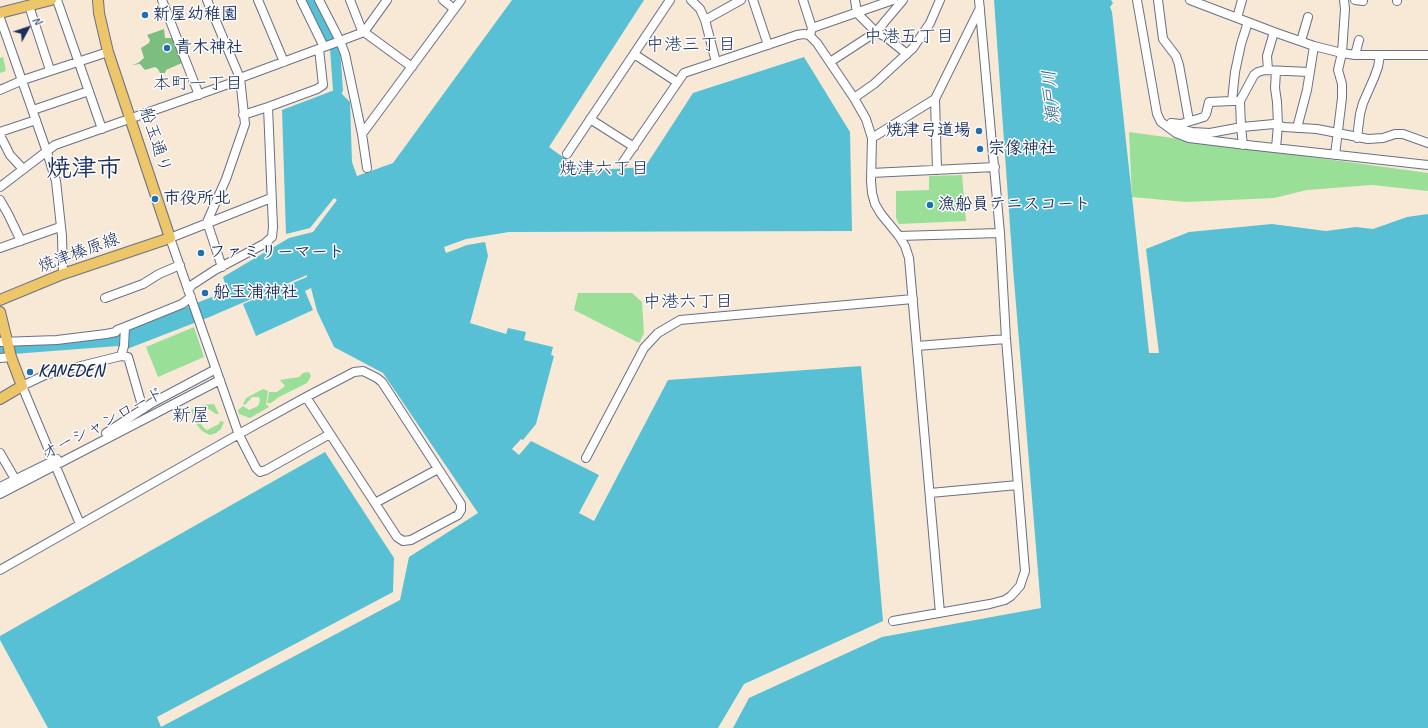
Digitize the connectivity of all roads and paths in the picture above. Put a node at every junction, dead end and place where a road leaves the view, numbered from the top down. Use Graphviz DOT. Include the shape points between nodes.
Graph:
graph roads {
  1 [pos="51,0"];
  2 [pos="57,0"];
  3 [pos="98,0"];
  4 [pos="162,0"];
  5 [pos="207,0"];
  6 [pos="258,0"];
  7 [pos="301,0"];
  8 [pos="319,0"];
  9 [pos="350,0"];
  10 [pos="387,0"];
  11 [pos="443,0"];
  12 [pos="461,0"];
  13 [pos="670,0"];
  14 [pos="691,0"];
  15 [pos="741,0"];
  16 [pos="753,0"];
  17 [pos="803,0"];
  18 [pos="855,0"];
  19 [pos="893,0"];
  20 [pos="903,0"];
  21 [pos="940,0"];
  22 [pos="1137,0"];
  23 [pos="1158,0"];
  24 [pos="1190,0"];
  25 [pos="1242,0"];
  26 [pos="1344,0"];
  27 [pos="980,4"];
  28 [pos="29,6"];
  29 [pos="454,9"];
  30 [pos="0,13"];
  31 [pos="857,13"];
  32 [pos="1308,17"];
  33 [pos="0,18"];
  34 [pos="1237,18"];
  35 [pos="704,20"];
  36 [pos="1248,22"];
  37 [pos="364,32"];
  38 [pos="811,32"];
  39 [pos="876,32"];
  40 [pos="1274,32"];
  41 [pos="1359,40"];
  42 [pos="1301,41"];
  43 [pos="338,42"];
  44 [pos="768,45"];
  45 [pos="1314,46"];
  46 [pos="323,48"];
  47 [pos="108,52"];
  48 [pos="1342,53"];
  49 [pos="634,54"];
  50 [pos="907,54"];
  51 [pos="1355,55"];
  52 [pos="1380,55"];
  53 [pos="1428,55"];
  54 [pos="79,62"];
  55 [pos="284,62"];
  56 [pos="716,62"];
  57 [pos="830,62"];
  58 [pos="412,67"];
  59 [pos="50,70"];
  60 [pos="1272,70"];
  61 [pos="1309,72"];
  62 [pos="240,79"];
  63 [pos="23,80"];
  64 [pos="676,82"];
  65 [pos="0,90"];
  66 [pos="89,91"];
  67 [pos="199,95"];
  68 [pos="854,98"];
  69 [pos="935,99"];
  70 [pos="1232,100"];
  71 [pos="1240,101"];
  72 [pos="268,107"];
  73 [pos="33,110"];
  74 [pos="243,115"];
  75 [pos="131,119"];
  76 [pos="590,119"];
  77 [pos="36,120"];
  78 [pos="1189,121"];
  79 [pos="1161,122"];
  80 [pos="1172,123"];
  81 [pos="1278,125"];
  82 [pos="1241,127"];
  83 [pos="1297,128"];
  84 [pos="102,129"];
  85 [pos="0,133"];
  86 [pos="362,134"];
  87 [pos="1338,134"];
  88 [pos="872,138"];
  89 [pos="1357,138"];
  90 [pos="1428,143"];
  91 [pos="1243,145"];
  92 [pos="634,147"];
  93 [pos="1276,148"];
  94 [pos="48,152"];
  95 [pos="567,154"];
  96 [pos="1335,155"];
  97 [pos="623,162"];
  98 [pos="1428,165"];
  99 [pos="995,167"];
  100 [pos="367,168"];
  101 [pos="23,170"];
  102 [pos="937,170"];
  103 [pos="871,174"];
  104 [pos="0,187"];
  105 [pos="271,198"];
  106 [pos="0,200"];
  107 [pos="207,222"];
  108 [pos="60,227"];
  109 [pos="1000,233"];
  110 [pos="899,236"];
  111 [pos="170,238"];
  112 [pos="21,241"];
  113 [pos="0,248"];
  114 [pos="180,265"];
  115 [pos="222,267"];
  116 [pos="63,274"];
  117 [pos="190,296"];
  118 [pos="105,298"];
  119 [pos="913,299"];
  120 [pos="0,300"];
  121 [pos="0,312"];
  122 [pos="125,329"];
  123 [pos="1006,339"];
  124 [pos="3,342"];
  125 [pos="917,346"];
  126 [pos="122,354"];
  127 [pos="7,356"];
  128 [pos="216,369"];
  129 [pos="220,380"];
  130 [pos="22,386"];
  131 [pos="306,397"];
  132 [pos="0,398"];
  133 [pos="143,409"];
  134 [pos="330,434"];
  135 [pos="239,435"];
  136 [pos="0,453"];
  137 [pos="586,458"];
  138 [pos="53,464"];
  139 [pos="438,469"];
  140 [pos="15,479"];
  141 [pos="1018,486"];
  142 [pos="0,487"];
  143 [pos="930,493"];
  144 [pos="0,494"];
  145 [pos="375,503"];
  146 [pos="80,524"];
  147 [pos="0,570"];
  148 [pos="940,613"];
  149 [pos="893,621"];
  1 -- 28 [label="main road"];
  2 -- 54 [label="street"];
  3 -- 47 [label="main road, 船玉通り"];
  4 -- 67 [label="street"];
  5 -- 62 [label="street"];
  6 -- 55 [label="street"];
  7 -- 46 [label="street"];
  8 -- 43 [label="street"];
  9 -- 37 [label="street"];
  10 -- 37 [label="street"];
  11 -- 29 [label="street"];
  12 -- 29 [label="street"];
  13 -- 49 [label="street"];
  14 -- 35 [label="street" via="700,9"];
  15 -- 35 [label="street"];
  16 -- 44 [label="street"];
  17 -- 38 [label="street"];
  18 -- 31 [label="street"];
  19 -- 31 [label="street"];
  20 -- 39 [label="street"];
  21 -- 50 [label="street" via="930,23"];
  22 -- 79 [label="street" via="1154,99"];
  23 -- 78 [label="street" via="1163,39 1176,56 1179,65"];
  24 -- 34 [label="street"];
  25 -- 34 [label="street"];
  26 -- 48 [label="street"];
  27 -- 69 [label="street"];
  27 -- 99 [label="street"];
  28 -- 30 [label="main road"];
  28 -- 59 [label="street"];
  29 -- 58 [label="street"];
  31 -- 38 [label="street"];
  31 -- 39 [label="street"];
  32 -- 42 [label="street"];
  33 -- 63 [label="street"];
  34 -- 36 [label="street"];
  35 -- 56 [label="street"];
  36 -- 40 [label="street"];
  36 -- 70 [label="street" via="1239,51"];
  37 -- 43 [label="street"];
  37 -- 58 [label="street"];
  38 -- 44 [label="street"];
  38 -- 57 [label="street"];
  39 -- 50 [label="street"];
  39 -- 57 [label="street"];
  40 -- 42 [label="street"];
  40 -- 60 [label="street" via="1267,56"];
  41 -- 51 [label="street"];
  42 -- 45 [label="street"];
  43 -- 46 [label="street"];
  43 -- 86 [label="street" via="345,54"];
  44 -- 56 [label="street"];
  45 -- 48 [label="street"];
  45 -- 61 [label="street"];
  46 -- 55 [label="street"];
  46 -- 72 [label="street" via="323,85"];
  47 -- 54 [label="street"];
  47 -- 75 [label="main road, 船玉通り"];
  48 -- 51 [label="street"];
  48 -- 87 [label="street" via="1338,70 1342,98"];
  49 -- 64 [label="street"];
  49 -- 76 [label="street"];
  50 -- 68 [label="street" via="874,84"];
  51 -- 52 [label="street"];
  52 -- 53 [label="street"];
  52 -- 89 [label="street" via="1363,103"];
  54 -- 59 [label="street"];
  54 -- 66 [label="street"];
  55 -- 62 [label="street"];
  56 -- 64 [label="street" via="684,73"];
  57 -- 68 [label="street"];
  58 -- 86 [label="street"];
  59 -- 63 [label="street"];
  60 -- 61 [label="street"];
  60 -- 71 [label="street" via="1254,75"];
  60 -- 81 [label="street"];
  61 -- 83 [label="street"];
  62 -- 67 [label="street"];
  62 -- 74 [label="street"];
  63 -- 65 [label="street"];
  63 -- 73 [label="street"];
  64 -- 92 [label="street"];
  66 -- 73 [label="street"];
  66 -- 84 [label="street"];
  67 -- 75 [label="street"];
  68 -- 88 [label="street" via="866,119"];
  69 -- 88 [label="street"];
  69 -- 102 [label="street"];
  70 -- 71 [label="street"];
  70 -- 78 [label="street" via="1209,102 1204,117"];
  71 -- 82 [label="street"];
  72 -- 74 [label="street"];
  72 -- 105 [label="street"];
  73 -- 77 [label="street"];
  74 -- 107 [label="street" via="245,124 226,179"];
  75 -- 84 [label="street"];
  75 -- 111 [label="main road, 船玉通り"];
  76 -- 92 [label="street"];
  76 -- 95 [label="street"];
  77 -- 85 [label="street"];
  77 -- 94 [label="street"];
  78 -- 80 [label="street" via="1181,124"];
  79 -- 80 [label="street"];
  79 -- 91 [label="street" via="1176,133 1189,138"];
  80 -- 82 [label="street" via="1179,129 1192,132 1210,133"];
  81 -- 82 [label="street"];
  81 -- 83 [label="street"];
  81 -- 93 [label="street"];
  82 -- 91 [label="street"];
  83 -- 87 [label="street"];
  84 -- 94 [label="street" via="55,145"];
  85 -- 101 [label="street" via="10,155"];
  86 -- 100 [label="street"];
  87 -- 89 [label="street"];
  87 -- 96 [label="street"];
  88 -- 103 [label="street"];
  89 -- 90 [label="street" via="1382,138 1403,134"];
  91 -- 93 [label="street"];
  92 -- 97 [label="street"];
  93 -- 96 [label="street"];
  94 -- 101 [label="street"];
  94 -- 108 [label="street" via="56,182"];
  96 -- 98 [label="street"];
  99 -- 102 [label="street"];
  99 -- 109 [label="street"];
  101 -- 104 [label="street"];
  102 -- 103 [label="street"];
  103 -- 110 [label="street" via="875,204"];
  105 -- 107 [label="street"];
  105 -- 115 [label="street" via="272,237"];
  106 -- 112 [label="street"];
  107 -- 111 [label="street"];
  107 -- 115 [label="street"];
  108 -- 112 [label="street"];
  108 -- 116 [label="street" via="64,254"];
  109 -- 110 [label="street"];
  109 -- 123 [label="street"];
  110 -- 119 [label="street" via="909,258"];
  111 -- 114 [label="street, 船玉通り"];
  111 -- 116 [label="main road, 焼津榛原線"];
  112 -- 113 [label="street"];
  114 -- 117 [label="street, 船玉通り"];
  114 -- 118 [label="street" via="143,284"];
  115 -- 117 [label="street" via="192,285"];
  116 -- 120 [label="main road, 焼津榛原線"];
  117 -- 122 [label="street" via="182,304"];
  117 -- 128 [label="street, 船玉通り"];
  119 -- 125 [label="street"];
  119 -- 137 [label="street" via="680,320 658,333 644,348"];
  121 -- 124 [label="main road"];
  122 -- 124 [label="street" via="64,340"];
  122 -- 126 [label="street"];
  123 -- 125 [label="street"];
  123 -- 141 [label="street"];
  124 -- 127 [label="main road"];
  125 -- 143 [label="street"];
  126 -- 130 [label="street" via="45,375"];
  126 -- 133 [label="street" via="128,357"];
  127 -- 130 [label="main road"];
  128 -- 129 [label="street, 船玉通り"];
  128 -- 133 [label="street, オーシャンロード"];
  129 -- 135 [label="street, 船玉通り"];
  129 -- 138 [label="street, オーシャンロード"];
  130 -- 132 [label="main road"];
  130 -- 138 [label="street"];
  131 -- 134 [label="street"];
  131 -- 135 [label="street"];
  131 -- 139 [label="street" via="354,372 363,371 377,378"];
  133 -- 138 [label="street, オーシャンロード"];
  134 -- 135 [label="street, 船玉通り" via="260,472"];
  134 -- 145 [label="street"];
  135 -- 146 [label="street"];
  136 -- 140 [label="street"];
  138 -- 140 [label="street, オーシャンロード"];
  138 -- 144 [label="street, オーシャンロード"];
  138 -- 146 [label="street"];
  139 -- 145 [label="street"];
  139 -- 145 [label="street" via="460,504 461,510 458,515 411,540 403,541 397,537"];
  140 -- 142 [label="street, オーシャンロード"];
  141 -- 143 [label="street"];
  141 -- 148 [label="street" via="1025,566 1020,586 1005,600"];
  143 -- 148 [label="street"];
  146 -- 147 [label="street"];
  148 -- 149 [label="street"];
}
